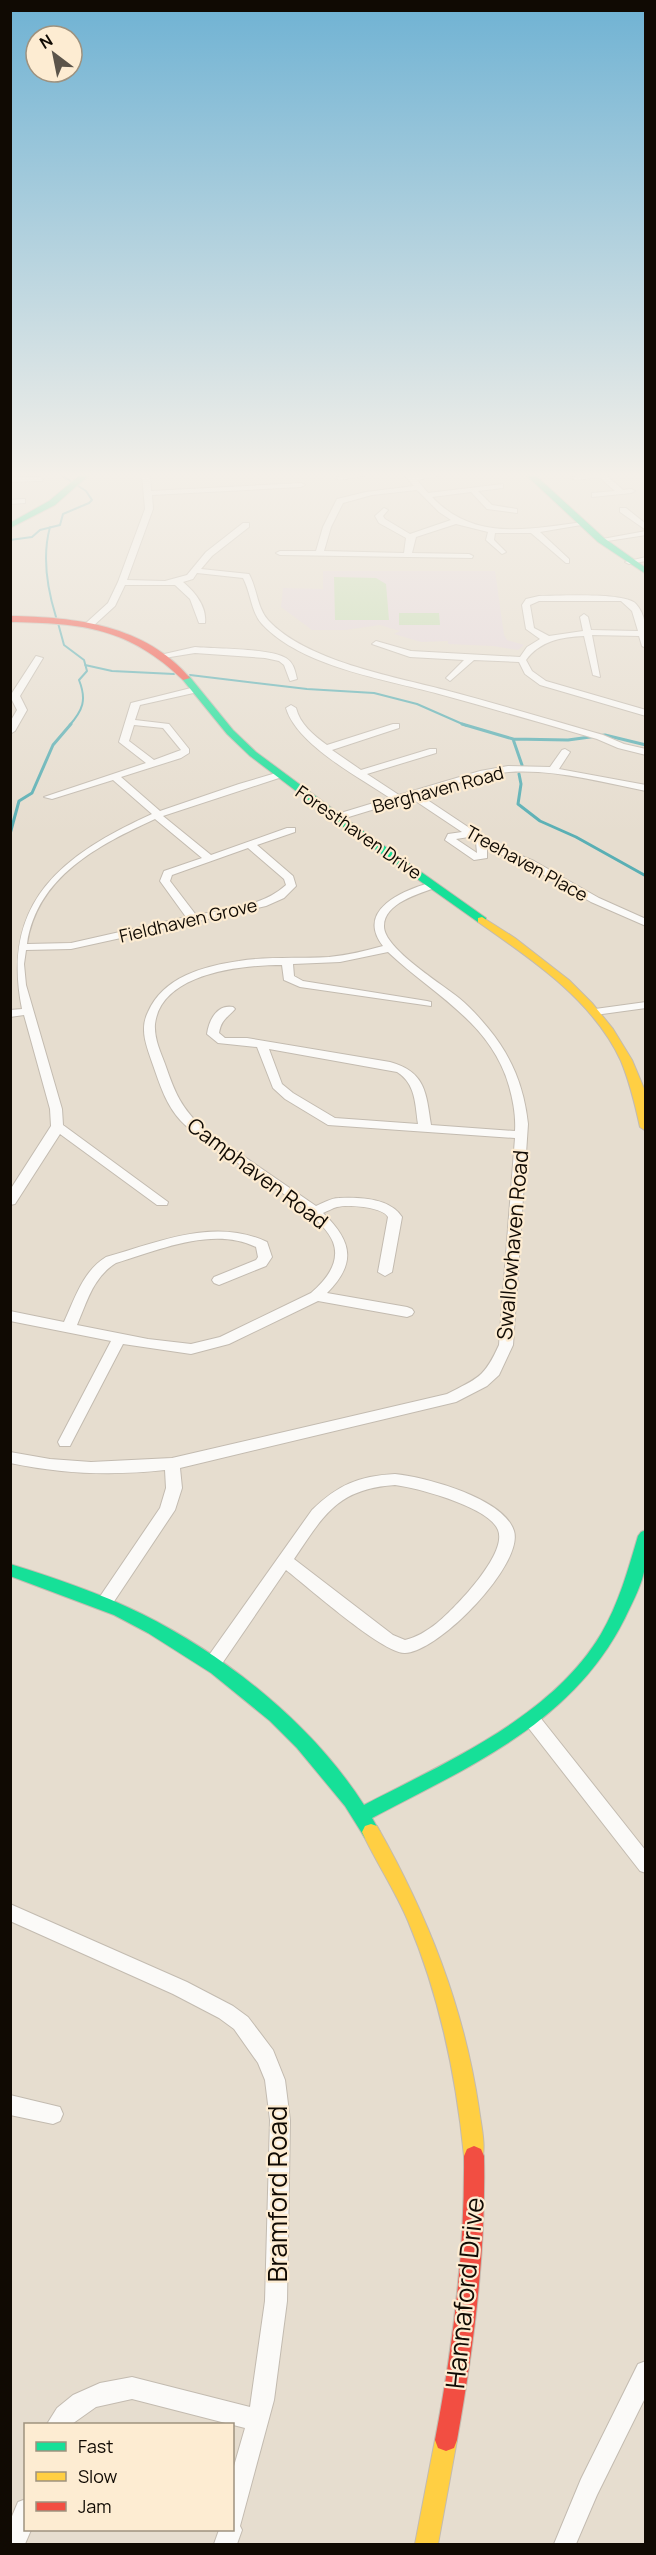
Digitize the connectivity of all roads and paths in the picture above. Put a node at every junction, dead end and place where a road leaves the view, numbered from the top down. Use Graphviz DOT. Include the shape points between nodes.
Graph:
graph roads {
  1 [pos="116,594"];
  2 [pos="191,594"];
  3 [pos="253,594"];
  4 [pos="584,618"];
  5 [pos="10,619"];
  6 [pos="202,621"];
  7 [pos="89,625"];
  8 [pos="587,634"];
  9 [pos="644,634"];
  10 [pos="547,639"];
  11 [pos="376,644"];
  12 [pos="645,646"];
  13 [pos="164,655"];
  14 [pos="472,657"];
  15 [pos="39,658"];
  16 [pos="522,660"];
  17 [pos="597,675"];
  18 [pos="450,678"];
  19 [pos="293,679"];
  20 [pos="195,690"];
  21 [pos="291,708"];
  22 [pos="645,713"];
  23 [pos="129,722"];
  24 [pos="396,726"];
  25 [pos="10,731"];
  26 [pos="325,749"];
  27 [pos="433,751"];
  28 [pos="564,752"];
  29 [pos="645,752"];
  30 [pos="153,764"];
  31 [pos="553,770"];
  32 [pos="361,773"];
  33 [pos="279,775"];
  34 [pos="114,777"];
  35 [pos="645,788"];
  36 [pos="413,795"];
  37 [pos="49,797"];
  38 [pos="398,799"];
  39 [pos="156,815"];
  40 [pos="338,817"];
  41 [pos="291,830"];
  42 [pos="249,844"];
  43 [pos="209,858"];
  44 [pos="433,885"];
  45 [pos="193,919"];
  46 [pos="645,923"];
  47 [pos="20,947"];
  48 [pos="389,948"];
  49 [pos="287,960"];
  50 [pos="426,1004"];
  51 [pos="645,1005"];
  52 [pos="229,1009"];
  53 [pos="28,1011"];
  54 [pos="596,1012"];
  55 [pos="10,1014"];
  56 [pos="262,1046"];
  57 [pos="57,1126"];
  58 [pos="645,1127"];
  59 [pos="425,1129"];
  60 [pos="521,1135"];
  61 [pos="10,1201"];
  62 [pos="162,1202"];
  63 [pos="314,1212"];
  64 [pos="385,1272"];
  65 [pos="219,1280"];
  66 [pos="316,1296"];
  67 [pos="407,1312"];
  68 [pos="12,1318"];
  69 [pos="69,1326"];
  70 [pos="119,1339"];
  71 [pos="65,1442"];
  72 [pos="10,1457"];
  73 [pos="172,1464"];
  74 [pos="645,1536"];
  75 [pos="286,1562"];
  76 [pos="10,1570"];
  77 [pos="105,1602"];
  78 [pos="213,1663"];
  79 [pos="533,1720"];
  80 [pos="362,1815"];
  81 [pos="645,1865"];
  82 [pos="10,1912"];
  83 [pos="10,2105"];
  84 [pos="53,2114"];
  85 [pos="645,2372"];
  86 [pos="258,2420"];
  87 [pos="59,2423"];
  88 [pos="234,2510"];
  89 [pos="24,2516"];
  90 [pos="14,2544"];
  91 [pos="426,2544"];
  92 [pos="565,2544"];
  1 -- 7 [label="street"];
  2 -- 6 [label="street"];
  3 -- 29 [label="street" via="266,623 320,656"];
  4 -- 8 [label="street"];
  5 -- 7 [label="street, Foresthaven Drive"];
  7 -- 13 [label="street, Foresthaven Drive" via="135,638"];
  8 -- 9 [label="street"];
  8 -- 10 [label="street"];
  8 -- 17 [label="street"];
  9 -- 10 [label="street" via="636,606 627,600 532,600 526,605 530,629"];
  9 -- 12 [label="street"];
  10 -- 16 [label="street" via="530,648"];
  11 -- 14 [label="street" via="410,654"];
  13 -- 19 [label="street" via="189,650 272,656 288,664"];
  13 -- 20 [label="street, Foresthaven Drive"];
  14 -- 16 [label="street"];
  14 -- 18 [label="street"];
  15 -- 25 [label="street" via="15,696 22,710"];
  16 -- 22 [label="street" via="531,676 543,683"];
  20 -- 23 [label="street" via="138,702"];
  20 -- 33 [label="street, Foresthaven Drive" via="241,743"];
  21 -- 26 [label="street" via="292,719"];
  23 -- 30 [label="street" via="125,744"];
  23 -- 30 [label="street" via="166,726 186,749 181,755"];
  24 -- 26 [label="street"];
  26 -- 32 [label="street"];
  27 -- 32 [label="street"];
  28 -- 31 [label="street"];
  30 -- 34 [label="street"];
  31 -- 35 [label="street, Berghaven Road"];
  31 -- 36 [label="street, Berghaven Road" via="495,770"];
  32 -- 38 [label="street"];
  33 -- 39 [label="street"];
  33 -- 40 [label="street, Foresthaven Drive"];
  34 -- 37 [label="street"];
  34 -- 39 [label="street" via="153,808"];
  36 -- 38 [label="street, Berghaven Road"];
  36 -- 46 [label="street, Treehaven Place" via="476,838"];
  38 -- 40 [label="street, Berghaven Road"];
  39 -- 43 [label="street"];
  39 -- 47 [label="street" via="96,845 53,880 32,908"];
  40 -- 44 [label="street, Foresthaven Drive"];
  41 -- 42 [label="street"];
  42 -- 43 [label="street"];
  42 -- 45 [label="street, Fieldhaven Grove" via="289,878 291,886 266,903"];
  43 -- 45 [label="street" via="166,876 165,881"];
  44 -- 48 [label="street" via="401,898 387,909 378,926"];
  44 -- 54 [label="street, Foresthaven Drive" via="556,973"];
  45 -- 47 [label="street, Fieldhaven Grove" via="71,946"];
  47 -- 53 [label="street" via="19,976"];
  48 -- 49 [label="street, Camphaven Road" via="339,959"];
  48 -- 60 [label="street, Swallowhaven Road" via="461,1005 494,1042 514,1078"];
  49 -- 50 [label="street" via="288,978 300,984"];
  49 -- 63 [label="street, Camphaven Road" via="219,968 177,985 153,1012 150,1041 168,1090 183,1116"];
  51 -- 54 [label="street"];
  52 -- 56 [label="street" via="216,1020 216,1038"];
  53 -- 55 [label="street"];
  53 -- 57 [label="street" via="56,1109"];
  54 -- 58 [label="street, Foresthaven Drive" via="632,1071"];
  56 -- 59 [label="street" via="277,1085 324,1118 338,1124"];
  56 -- 59 [label="street" via="407,1071 417,1084"];
  57 -- 61 [label="street"];
  57 -- 62 [label="street"];
  59 -- 60 [label="street"];
  60 -- 73 [label="street, Swallowhaven Road" via="510,1312 506,1345 494,1371 466,1391 432,1404"];
  63 -- 64 [label="street" via="338,1202 380,1205 391,1210 394,1217"];
  63 -- 66 [label="street, Camphaven Road" via="335,1233 342,1252 337,1273"];
  65 -- 69 [label="street" via="261,1263 265,1257 262,1245 242,1235 221,1234 111,1260 101,1265"];
  66 -- 67 [label="street"];
  66 -- 70 [label="street, Camphaven Road" via="224,1341 205,1346 175,1348"];
  68 -- 69 [label="street, Camphaven Road"];
  69 -- 70 [label="street, Camphaven Road"];
  70 -- 71 [label="street"];
  72 -- 73 [label="street, Swallowhaven Road" via="82,1468 133,1469"];
  73 -- 77 [label="street" via="174,1488 167,1510"];
  74 -- 79 [label="street" via="632,1593 608,1640 573,1685"];
  75 -- 75 [label="street" via="326,1503 347,1489 384,1480 404,1479 440,1487 501,1521 507,1534 507,1546 499,1561 468,1603 429,1639 404,1647 387,1640"];
  75 -- 78 [label="street"];
  76 -- 77 [label="street, Hannaford Drive"];
  77 -- 78 [label="street, Hannaford Drive" via="163,1631"];
  78 -- 80 [label="street, Hannaford Drive" via="281,1719"];
  79 -- 80 [label="street" via="487,1750"];
  79 -- 81 [label="street"];
  80 -- 91 [label="street, Hannaford Drive" via="416,1914 453,2019 464,2076 475,2181 464,2342"];
  82 -- 86 [label="street, Bramford Road" via="226,2012 241,2024 266,2057 276,2088 279,2142 276,2301 268,2375"];
  83 -- 84 [label="street"];
  85 -- 92 [label="street"];
  86 -- 87 [label="street" via="132,2388 90,2397"];
  86 -- 88 [label="street, Bramford Road"];
  89 -- 90 [label="street"];
}
